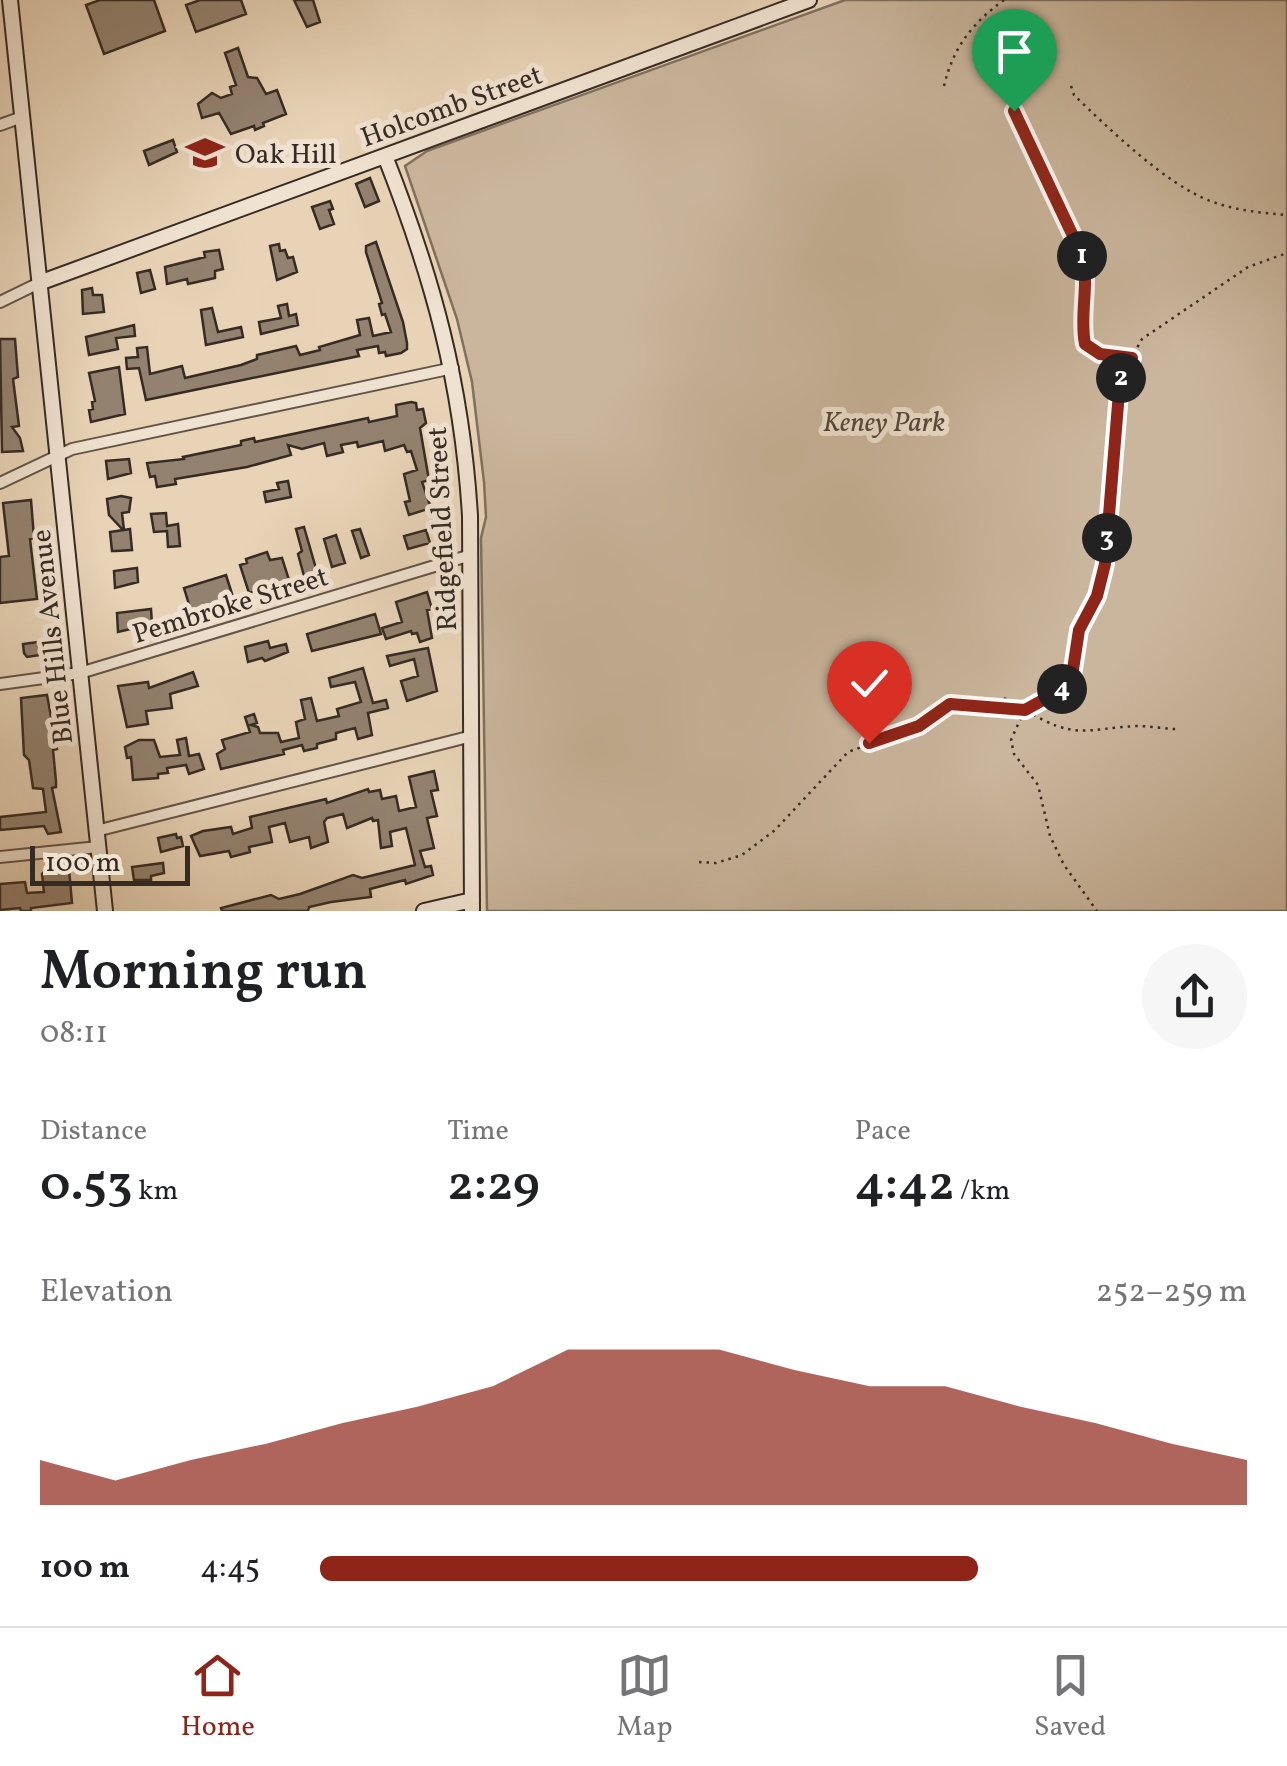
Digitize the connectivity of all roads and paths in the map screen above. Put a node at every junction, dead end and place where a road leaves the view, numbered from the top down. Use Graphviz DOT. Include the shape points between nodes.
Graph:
graph roads {
  1 [pos="10,0"];
  2 [pos="808,0"];
  3 [pos="1004,0"];
  4 [pos="944,86"];
  5 [pos="1071,86"];
  6 [pos="1014,111"];
  7 [pos="22,117"];
  8 [pos="0,125"];
  9 [pos="385,156"];
  10 [pos="1287,215"];
  11 [pos="1287,253"];
  12 [pos="39,283"];
  13 [pos="0,302"];
  14 [pos="1132,358"];
  15 [pos="453,368"];
  16 [pos="57,454"];
  17 [pos="0,482"];
  18 [pos="471,555"];
  19 [pos="80,673"];
  20 [pos="0,684"];
  21 [pos="1004,698"];
  22 [pos="1025,710"];
  23 [pos="1177,728"];
  24 [pos="472,736"];
  25 [pos="97,839"];
  26 [pos="0,857"];
  27 [pos="698,862"];
  28 [pos="472,905"];
  29 [pos="105,911"];
  30 [pos="424,911"];
  31 [pos="1097,911"];
  1 -- 7 [label="street, Blue Hills Avenue"];
  2 -- 9 [label="street, Holcomb Street"];
  3 -- 4 [label="path" via="959,44"];
  5 -- 10 [label="path" via="1116,136 1205,200"];
  6 -- 14 [label="path" via="1087,274 1085,344 1100,354"];
  7 -- 8 [label="street"];
  7 -- 12 [label="street, Blue Hills Avenue"];
  9 -- 12 [label="street, Holcomb Street"];
  9 -- 15 [label="street, Ridgefield Street" via="425,264"];
  11 -- 14 [label="path" via="1248,267 1142,339"];
  12 -- 13 [label="street, Holcomb Street"];
  12 -- 16 [label="street, Blue Hills Avenue"];
  14 -- 22 [label="path" via="1120,380 1097,596 1079,630 1072,676"];
  15 -- 16 [label="street"];
  15 -- 18 [label="street, Ridgefield Street" via="467,458"];
  16 -- 17 [label="street"];
  16 -- 19 [label="street, Blue Hills Avenue"];
  18 -- 19 [label="street, Pembroke Street"];
  18 -- 24 [label="street, Ridgefield Street"];
  19 -- 20 [label="street, Pembroke Street"];
  19 -- 25 [label="street, Blue Hills Avenue"];
  21 -- 22 [label="path"];
  22 -- 23 [label="path" via="1070,732"];
  22 -- 27 [label="path" via="950,704 919,726 848,752 775,830 742,855"];
  22 -- 31 [label="path" via="1011,740 1014,754 1038,784 1064,865"];
  24 -- 25 [label="street"];
  24 -- 28 [label="street, Ridgefield Street"];
  25 -- 26 [label="street"];
  25 -- 29 [label="street, Blue Hills Avenue"];
  28 -- 30 [label="street"];
}
